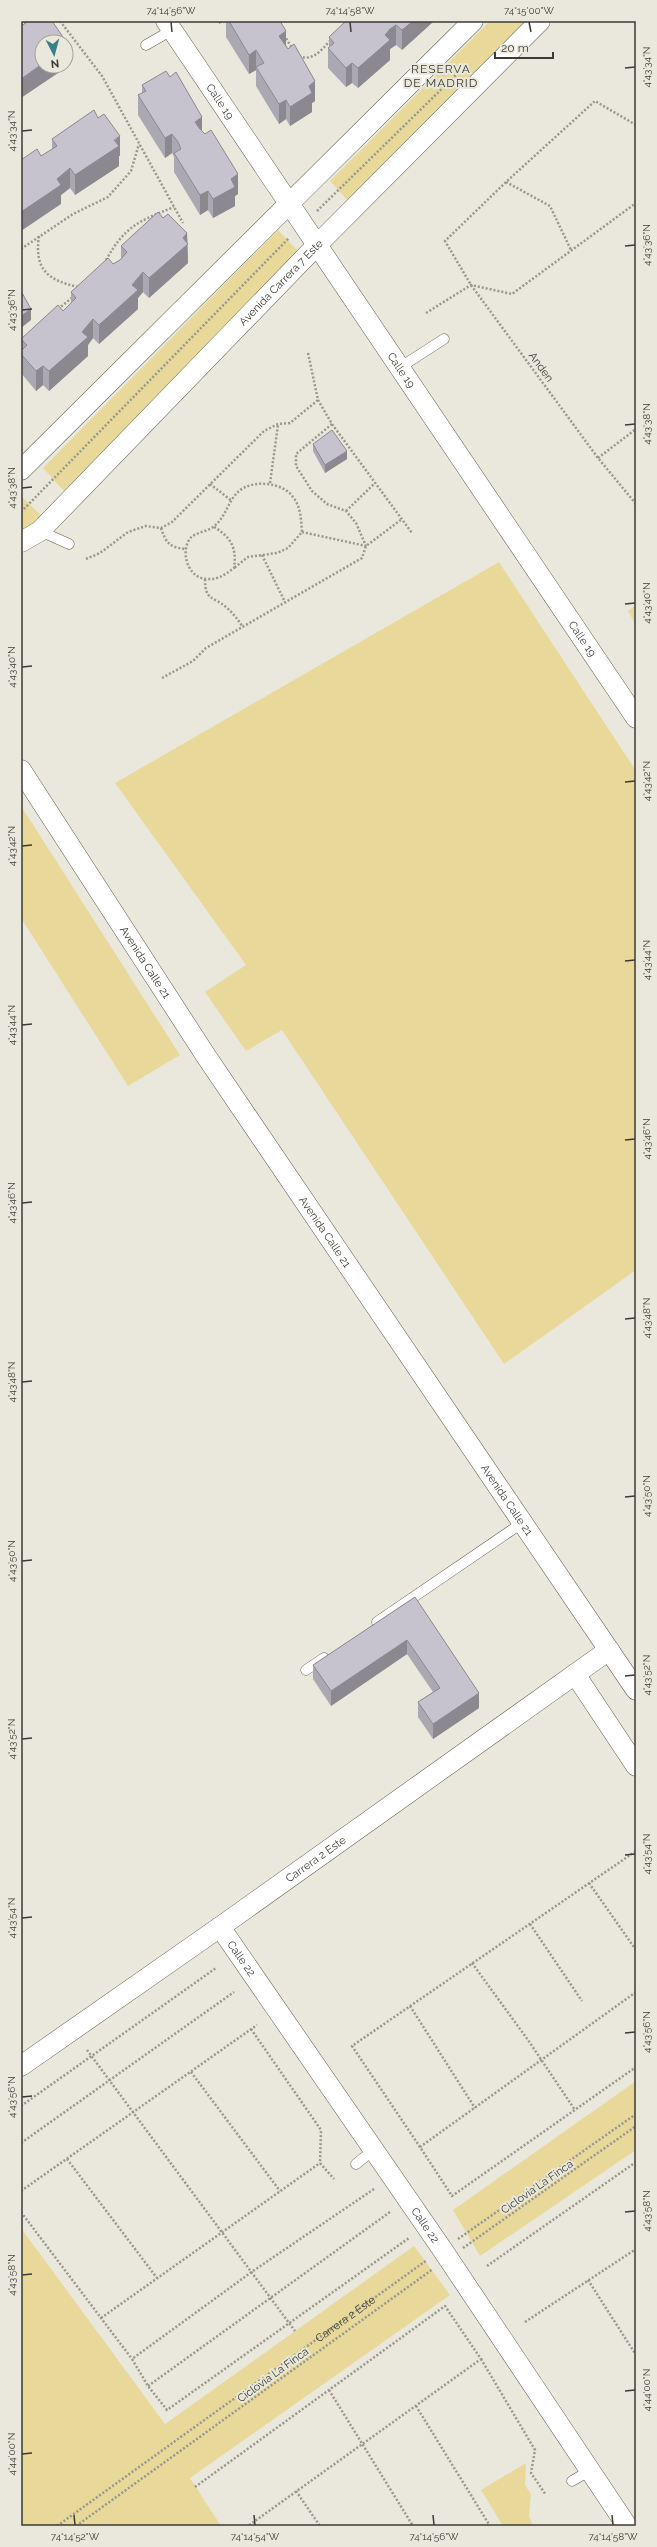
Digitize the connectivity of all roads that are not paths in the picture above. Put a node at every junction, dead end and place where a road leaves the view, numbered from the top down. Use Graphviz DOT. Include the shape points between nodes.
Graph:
graph roads {
  1 [pos="473,21"];
  2 [pos="540,21"];
  3 [pos="169,26"];
  4 [pos="146,45"];
  5 [pos="289,204"];
  6 [pos="317,245"];
  7 [pos="444,338"];
  8 [pos="399,368"];
  9 [pos="21,470"];
  10 [pos="40,531"];
  11 [pos="21,542"];
  12 [pos="69,544"];
  13 [pos="636,718"];
  14 [pos="21,770"];
  15 [pos="522,1523"];
  16 [pos="366,1630"];
  17 [pos="609,1650"];
  18 [pos="333,1653"];
  19 [pos="306,1670"];
  20 [pos="575,1674"];
  21 [pos="636,1690"];
  22 [pos="636,1766"];
  23 [pos="220,1927"];
  24 [pos="21,2066"];
  25 [pos="372,2151"];
  26 [pos="356,2164"];
  27 [pos="589,2471"];
  28 [pos="572,2481"];
  29 [pos="627,2526"];
  1 -- 5 [label="street"];
  2 -- 6 [label="street, Avenida Carrera 7 Este"];
  3 -- 4 [label="lane"];
  3 -- 5 [label="street, Calle 19"];
  5 -- 6 [label="street, Calle 19"];
  5 -- 9 [label="street"];
  6 -- 8 [label="street, Calle 19"];
  6 -- 10 [label="street, Avenida Carrera 7 Este"];
  7 -- 8 [label="lane"];
  8 -- 13 [label="street, Calle 19"];
  10 -- 11 [label="street, Avenida Carrera 7 Este"];
  10 -- 12 [label="lane"];
  14 -- 15 [label="street, Avenida Calle 21" via="206,1056"];
  15 -- 16 [label="lane"];
  15 -- 17 [label="street, Avenida Calle 21"];
  17 -- 20 [label="street, Carrera 2 Este"];
  17 -- 21 [label="street, Avenida Calle 21"];
  18 -- 19 [label="lane"];
  20 -- 22 [label="street"];
  20 -- 23 [label="street, Carrera 2 Este"];
  23 -- 24 [label="street, Carrera 2 Este"];
  23 -- 25 [label="street, Calle 22"];
  25 -- 26 [label="lane"];
  25 -- 27 [label="street, Calle 22"];
  27 -- 28 [label="lane"];
  27 -- 29 [label="street, Calle 22"];
}
